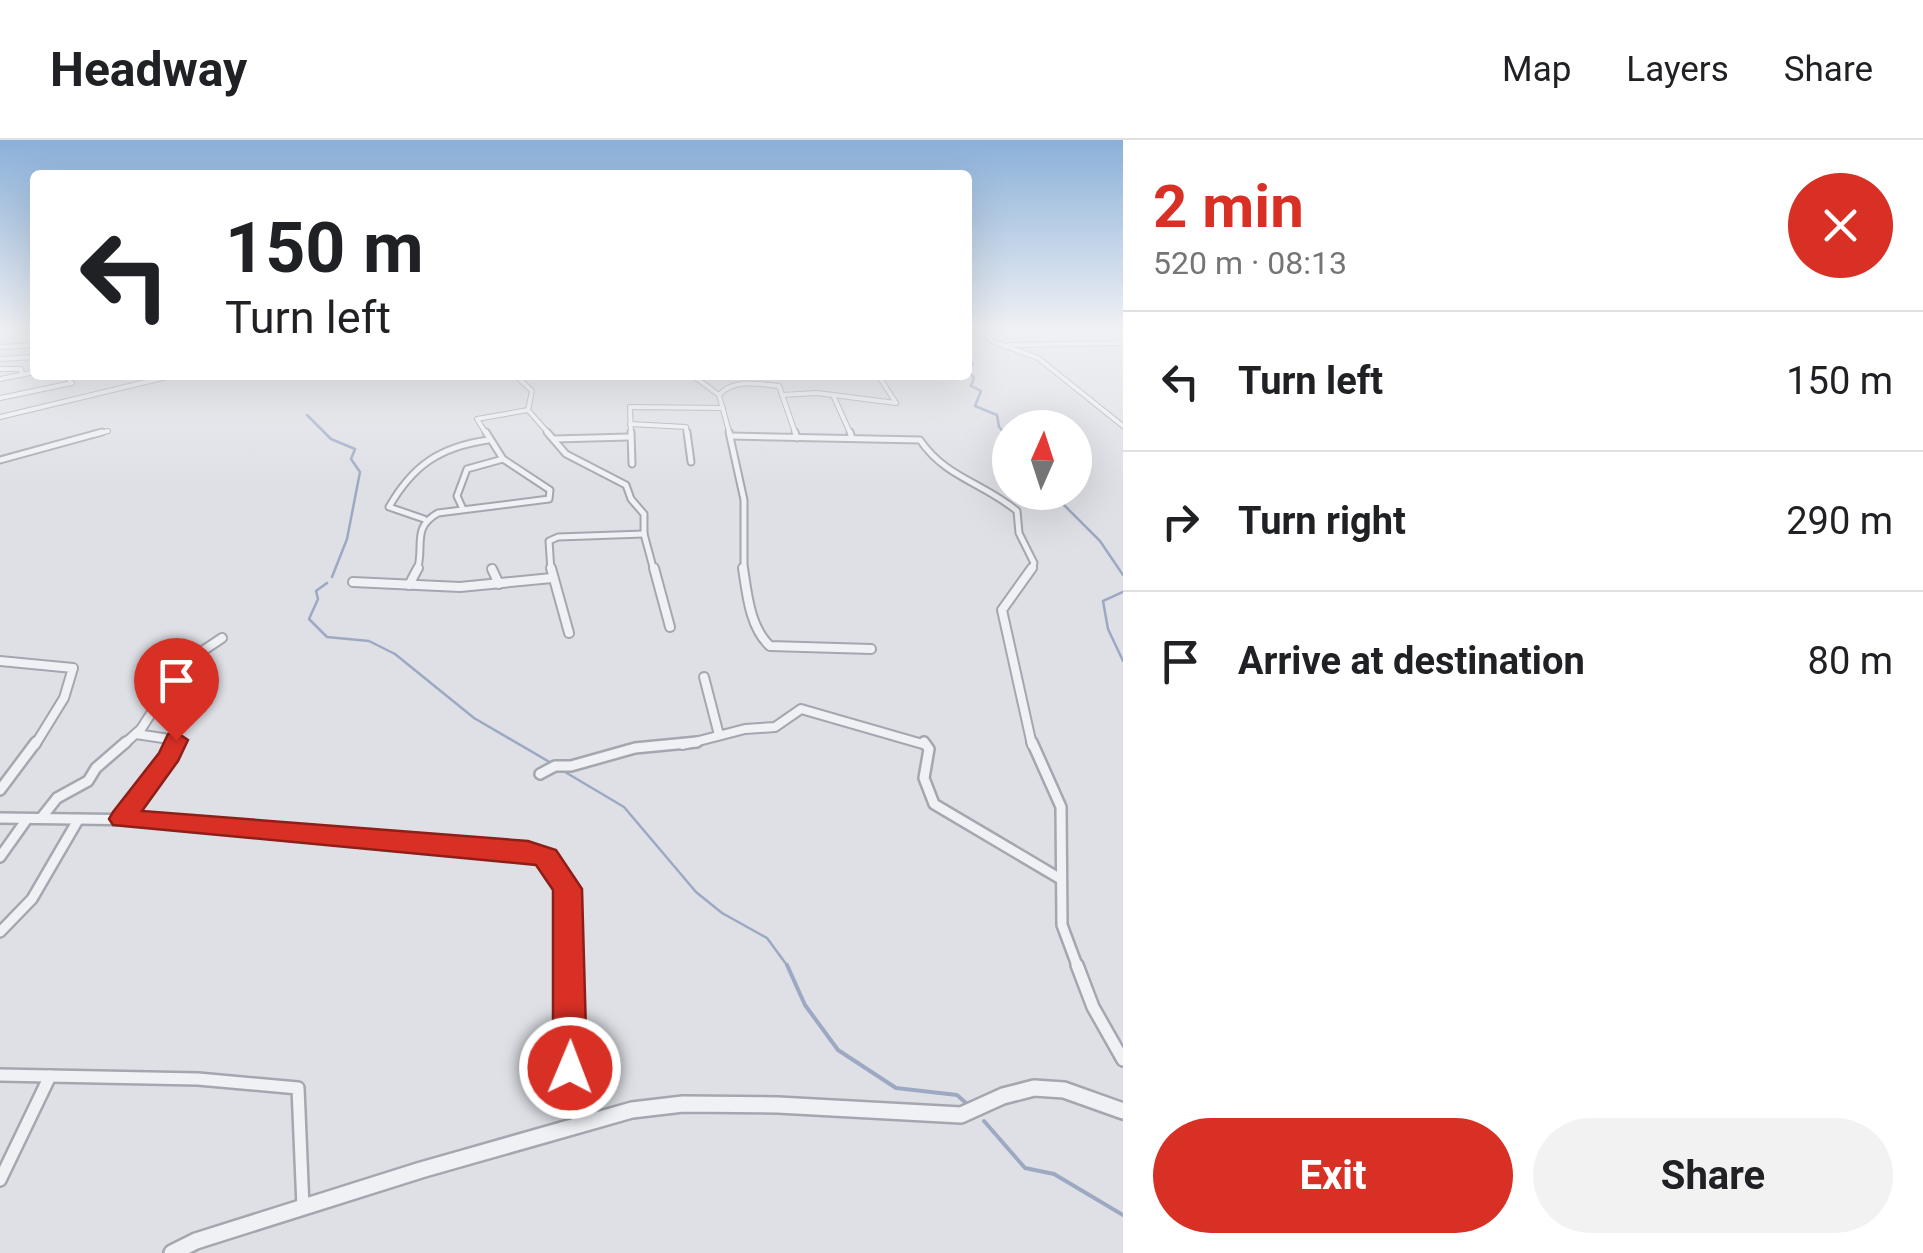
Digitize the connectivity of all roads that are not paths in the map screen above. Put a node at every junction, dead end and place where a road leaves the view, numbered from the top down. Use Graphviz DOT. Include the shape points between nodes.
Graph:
graph roads {
  1 [pos="69,380"];
  2 [pos="154,380"];
  3 [pos="518,380"];
  4 [pos="699,380"];
  5 [pos="881,380"];
  6 [pos="1070,380"];
  7 [pos="720,395"];
  8 [pos="782,395"];
  9 [pos="832,395"];
  10 [pos="0,398"];
  11 [pos="723,408"];
  12 [pos="528,410"];
  13 [pos="0,417"];
  14 [pos="630,424"];
  15 [pos="1123,426"];
  16 [pos="108,431"];
  17 [pos="731,436"];
  18 [pos="629,437"];
  19 [pos="797,438"];
  20 [pos="852,438"];
  21 [pos="554,439"];
  22 [pos="488,440"];
  23 [pos="503,459"];
  24 [pos="0,460"];
  25 [pos="691,462"];
  26 [pos="632,464"];
  27 [pos="463,509"];
  28 [pos="424,520"];
  29 [pos="644,534"];
  30 [pos="492,569"];
  31 [pos="552,578"];
  32 [pos="352,582"];
  33 [pos="499,584"];
  34 [pos="409,585"];
  35 [pos="670,627"];
  36 [pos="569,634"];
  37 [pos="222,638"];
  38 [pos="870,648"];
  39 [pos="0,661"];
  40 [pos="704,677"];
  41 [pos="136,734"];
  42 [pos="720,735"];
  43 [pos="540,774"];
  44 [pos="0,790"];
  45 [pos="42,817"];
  46 [pos="0,818"];
  47 [pos="27,819"];
  48 [pos="122,819"];
  49 [pos="78,820"];
  50 [pos="0,857"];
  51 [pos="1059,878"];
  52 [pos="0,932"];
  53 [pos="1123,1060"];
  54 [pos="0,1075"];
  55 [pos="50,1076"];
  56 [pos="1123,1110"];
  57 [pos="578,1124"];
  58 [pos="0,1180"];
  59 [pos="303,1207"];
  60 [pos="172,1253"];
  1 -- 10 [label="street"];
  2 -- 13 [label="street"];
  3 -- 12 [label="street" via="532,391"];
  4 -- 7 [label="street"];
  5 -- 9 [label="street" via="896,402"];
  6 -- 15 [label="street"];
  7 -- 8 [label="street" via="757,382 778,386"];
  7 -- 11 [label="street"];
  8 -- 9 [label="street"];
  8 -- 19 [label="street"];
  9 -- 20 [label="street"];
  11 -- 14 [label="street" via="630,407"];
  11 -- 17 [label="street"];
  12 -- 21 [label="street"];
  12 -- 22 [label="street" via="479,416"];
  14 -- 18 [label="street"];
  14 -- 25 [label="street" via="686,426"];
  16 -- 24 [label="street"];
  17 -- 19 [label="street"];
  17 -- 38 [label="street" via="744,500 748,602 762,639 770,646"];
  18 -- 21 [label="street"];
  18 -- 26 [label="street"];
  19 -- 20 [label="street"];
  20 -- 51 [label="street" via="920,440 936,464 1017,511 1034,563 1002,610 1030,734 1061,807"];
  21 -- 29 [label="street" via="566,454 626,485 644,514"];
  22 -- 23 [label="street"];
  22 -- 28 [label="street" via="446,446 405,477 389,507"];
  23 -- 27 [label="street" via="466,469 456,496"];
  23 -- 27 [label="street" via="550,490 548,499"];
  27 -- 28 [label="street"];
  28 -- 34 [label="street" via="418,528 420,566"];
  29 -- 31 [label="street" via="552,538"];
  29 -- 35 [label="street"];
  30 -- 33 [label="street"];
  31 -- 33 [label="street"];
  31 -- 36 [label="street"];
  32 -- 34 [label="street"];
  33 -- 34 [label="street"];
  37 -- 41 [label="street" via="183,664"];
  39 -- 44 [label="street" via="72,668 62,702"];
  40 -- 42 [label="street"];
  41 -- 45 [label="street"];
  41 -- 48 [label="street" via="176,740"];
  42 -- 43 [label="street" via="635,748"];
  42 -- 51 [label="street" via="775,726 801,709 924,741 929,749 922,777 934,804"];
  45 -- 47 [label="street"];
  45 -- 49 [label="street"];
  46 -- 47 [label="street"];
  47 -- 50 [label="street"];
  48 -- 49 [label="street"];
  48 -- 57 [label="street" via="546,857 568,889 570,1068"];
  49 -- 52 [label="street" via="32,899"];
  51 -- 53 [label="street" via="1062,924 1092,1007"];
  54 -- 55 [label="street"];
  55 -- 58 [label="street"];
  55 -- 59 [label="street" via="198,1078 298,1088"];
  56 -- 57 [label="street" via="1066,1088 1042,1087 961,1116 683,1104"];
  57 -- 59 [label="street"];
  59 -- 60 [label="street"];
}
